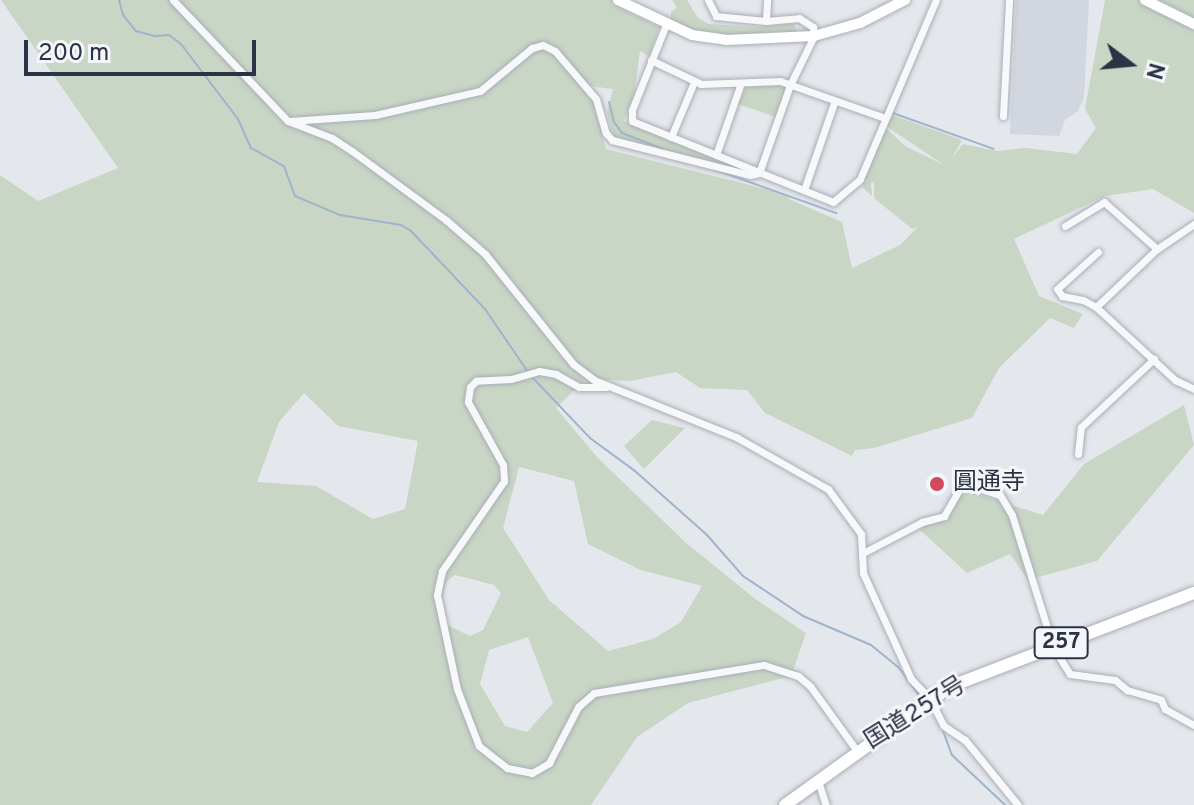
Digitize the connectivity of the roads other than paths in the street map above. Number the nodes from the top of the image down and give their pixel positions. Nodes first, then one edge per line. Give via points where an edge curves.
1 (173, 0) edge
2 (618, 0) edge
3 (708, 0) edge
4 (767, 0) edge
5 (905, 0) edge
6 (936, 0) edge
7 (1009, 0) edge
8 (1145, 0) edge
9 (766, 21) junction
10 (667, 22) junction
11 (1194, 24) edge
12 (814, 36) junction
13 (651, 60) junction
14 (694, 82) junction
15 (741, 83) junction
16 (790, 85) junction
17 (834, 103) junction
18 (1003, 116) dead end
19 (885, 118) junction
20 (288, 121) junction
21 (671, 137) junction
22 (716, 155) junction
23 (759, 173) junction
24 (804, 190) junction
25 (1194, 224) edge
26 (1065, 226) dead end
27 (1157, 249) junction
28 (1098, 252) dead end
29 (1096, 307) junction
30 (1154, 359) junction
31 (607, 387) junction
32 (1194, 389) edge
33 (1078, 454) dead end
34 (863, 553) junction
35 (1194, 593) edge
36 (1053, 647) junction
37 (930, 699) junction
38 (1194, 725) edge
39 (857, 751) junction
40 (817, 780) junction
41 (785, 805) edge
42 (826, 805) edge
43 (1018, 805) edge

1 - 20 street
2 - 10 street
3 - 9 street via 716,16
4 - 9 street
5 - 12 street via 860,23
6 - 19 street
7 - 18 street
8 - 11 street
9 - 12 street via 804,20
10 - 12 street via 705,38
10 - 13 street
12 - 16 street
13 - 14 street
13 - 21 street via 631,118
14 - 15 street
14 - 21 street
15 - 16 street
15 - 22 street
16 - 17 street
16 - 23 street
17 - 19 street
17 - 24 street
19 - 24 street via 857,184 833,202
20 - 23 street via 375,115 480,91 532,48 543,45 555,51 596,99 612,140
20 - 31 street via 332,138 446,220 507,279 573,364
21 - 22 street
22 - 23 street
23 - 24 street
25 - 27 street
26 - 27 street via 1104,202
27 - 29 street
28 - 29 street via 1057,289 1062,296
29 - 30 street
30 - 32 street via 1175,380
30 - 33 street via 1081,427
31 - 34 street via 719,429 810,477 828,489 861,534
31 - 39 street via 579,387 547,371 476,381 470,387 468,402 503,465 504,481 442,571 438,603 457,689 479,746 507,768 532,773 549,763 578,707 594,693 764,665 803,680
34 - 36 street via 944,516 963,483 1000,495 1012,515
34 - 37 street via 863,573 893,642 911,679
35 - 36 highway, 国道257号 / 257
36 - 37 highway, 国道257号 / 257
36 - 38 street via 1070,674 1115,680 1127,690 1161,700 1165,709
37 - 39 highway, 国道257号 / 257
37 - 43 street via 944,726 965,740
39 - 40 highway, 国道257号 / 257
40 - 41 highway, 国道257号 / 257
40 - 42 street

